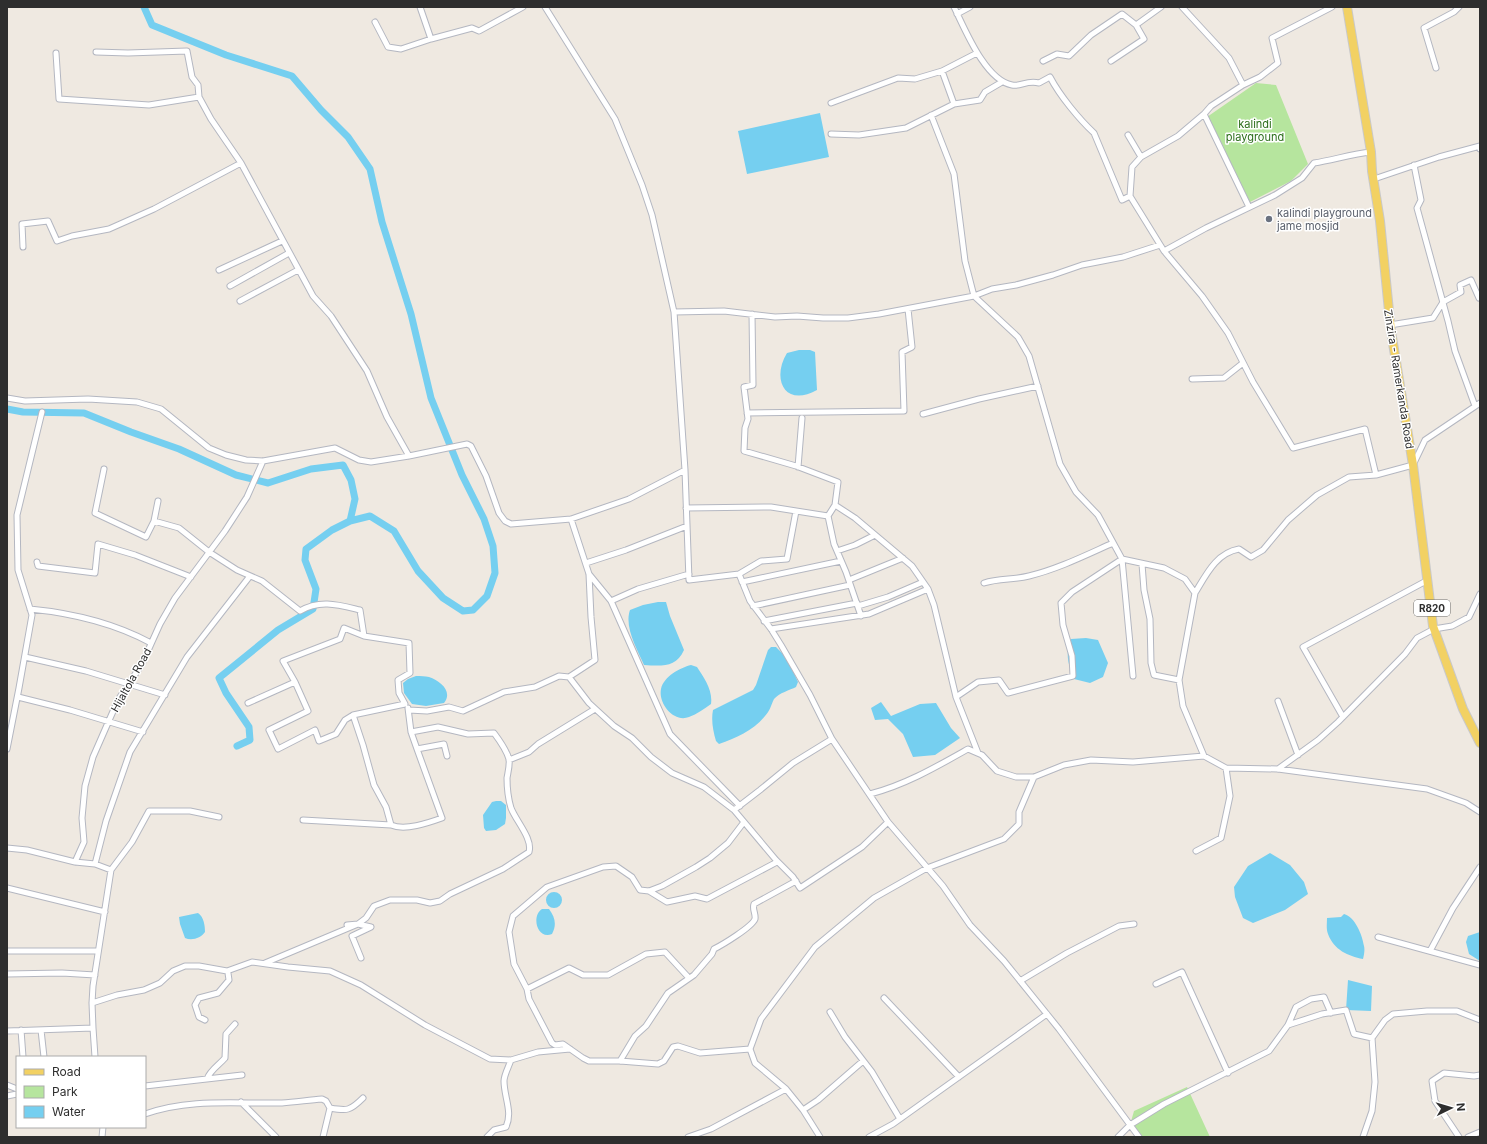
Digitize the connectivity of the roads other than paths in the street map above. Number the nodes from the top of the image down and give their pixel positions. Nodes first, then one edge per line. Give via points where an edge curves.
1 (420, 7) edge
2 (523, 7) edge
3 (545, 7) edge
4 (954, 7) edge
5 (970, 7) edge
6 (1161, 7) edge
7 (1182, 7) edge
8 (1332, 7) edge
9 (1347, 7) edge
10 (1459, 7) edge
11 (957, 14) junction
12 (374, 22) dead end
13 (1136, 25) junction
14 (431, 39) junction
15 (96, 52) dead end
16 (56, 53) dead end
17 (977, 53) junction
18 (1043, 61) dead end
19 (1111, 61) dead end
20 (1436, 68) dead end
21 (942, 71) junction
22 (1002, 82) junction
23 (1243, 85) junction
24 (199, 98) junction
25 (831, 103) dead end
26 (954, 104) junction
27 (1204, 114) junction
28 (931, 115) junction
29 (831, 134) dead end
30 (1128, 135) dead end
31 (1480, 149) edge
32 (1371, 152) junction
33 (1141, 157) junction
34 (241, 163) junction
35 (1414, 165) junction
36 (1374, 179) junction
37 (1130, 196) junction
38 (1249, 207) junction
39 (282, 241) junction
40 (1160, 245) junction
41 (24, 247) dead end
42 (1164, 251) junction
43 (289, 253) junction
44 (219, 270) dead end
45 (298, 270) junction
46 (230, 286) dead end
47 (974, 296) junction
48 (1480, 297) edge
49 (240, 301) dead end
50 (1443, 302) junction
51 (908, 309) junction
52 (674, 312) junction
53 (752, 314) junction
54 (1390, 325) junction
55 (1244, 363) junction
56 (1192, 379) dead end
57 (1038, 386) junction
58 (7, 398) edge
59 (1478, 405) edge
60 (42, 412) dead end
61 (747, 413) junction
62 (923, 414) dead end
63 (802, 418) dead end
64 (409, 456) junction
65 (262, 461) junction
66 (1413, 465) junction
67 (798, 467) junction
68 (104, 470) dead end
69 (685, 470) junction
70 (1376, 475) junction
71 (158, 501) dead end
72 (835, 505) junction
73 (686, 508) junction
74 (796, 511) junction
75 (828, 516) junction
76 (570, 518) junction
77 (154, 521) junction
78 (687, 526) junction
79 (876, 535) junction
80 (1113, 543) junction
81 (837, 551) junction
82 (209, 552) junction
83 (903, 558) junction
84 (1122, 559) junction
85 (841, 561) junction
86 (37, 562) dead end
87 (586, 563) junction
88 (1142, 564) junction
89 (589, 574) junction
90 (689, 574) junction
91 (739, 574) junction
92 (250, 576) junction
93 (191, 577) junction
94 (1428, 580) junction
95 (742, 582) junction
96 (850, 582) junction
97 (923, 582) junction
98 (984, 582) dead end
99 (928, 589) junction
100 (1480, 589) edge
101 (1195, 593) junction
102 (1480, 595) edge
103 (611, 601) junction
104 (857, 605) junction
105 (753, 606) junction
106 (30, 609) junction
107 (861, 616) junction
108 (764, 620) junction
109 (771, 629) junction
110 (1434, 630) junction
111 (364, 636) junction
112 (151, 643) junction
113 (25, 657) junction
114 (1133, 676) dead end
115 (570, 677) junction
116 (1179, 680) junction
117 (295, 682) junction
118 (129, 684) junction
119 (165, 695) junction
120 (18, 697) junction
121 (956, 697) junction
122 (1278, 701) dead end
123 (248, 703) dead end
124 (405, 704) junction
125 (595, 709) junction
126 (409, 710) junction
127 (353, 715) junction
128 (1343, 717) junction
129 (109, 722) junction
130 (143, 732) junction
131 (411, 732) junction
132 (832, 739) junction
133 (1480, 743) edge
134 (7, 749) edge
135 (417, 749) junction
136 (978, 753) junction
137 (1298, 755) junction
138 (447, 756) dead end
139 (1204, 756) junction
140 (509, 760) junction
141 (1226, 768) junction
142 (1278, 769) junction
143 (1034, 777) junction
144 (870, 794) junction
145 (740, 806) junction
146 (734, 810) junction
147 (1480, 812) edge
148 (219, 817) dead end
149 (303, 820) dead end
150 (744, 822) junction
151 (888, 822) junction
152 (391, 825) junction
153 (7, 848) edge
154 (1196, 851) dead end
155 (75, 862) junction
156 (777, 862) junction
157 (94, 864) junction
158 (1480, 867) edge
159 (927, 868) junction
160 (111, 870) junction
161 (796, 882) junction
162 (7, 888) edge
163 (649, 891) junction
164 (104, 912) junction
165 (358, 924) junction
166 (1134, 924) dead end
167 (347, 925) dead end
168 (1378, 937) dead end
169 (7, 950) edge
170 (98, 951) junction
171 (1430, 951) junction
172 (361, 958) dead end
173 (264, 964) junction
174 (1480, 965) edge
175 (227, 971) junction
176 (7, 974) edge
177 (95, 975) junction
178 (689, 978) junction
179 (1020, 981) junction
180 (1156, 984) dead end
181 (527, 989) junction
182 (884, 998) dead end
183 (92, 1003) junction
184 (830, 1012) dead end
185 (1331, 1013) junction
186 (1047, 1014) junction
187 (205, 1020) dead end
188 (1480, 1020) edge
189 (235, 1024) dead end
190 (1288, 1025) junction
191 (93, 1028) junction
192 (21, 1030) junction
193 (41, 1030) junction
194 (7, 1031) edge
195 (1372, 1038) junction
196 (570, 1049) junction
197 (750, 1049) junction
198 (23, 1056) edge
199 (44, 1056) edge
200 (95, 1056) edge
201 (511, 1060) junction
202 (620, 1060) junction
203 (864, 1061) junction
204 (1228, 1073) junction
205 (242, 1074) dead end
206 (1480, 1075) edge
207 (959, 1077) junction
208 (207, 1079) junction
209 (146, 1086) edge
210 (786, 1089) junction
211 (363, 1098) dead end
212 (240, 1102) junction
213 (330, 1108) junction
214 (803, 1110) junction
215 (146, 1114) edge
216 (900, 1119) junction
217 (1130, 1125) junction
218 (1480, 1132) edge
219 (276, 1137) edge
220 (323, 1137) edge
221 (487, 1137) edge
222 (688, 1137) edge
223 (820, 1137) edge
224 (869, 1137) edge
225 (1118, 1137) edge
226 (1139, 1137) edge
227 (1363, 1137) edge
228 (1459, 1137) edge
229 (1468, 1137) edge

1 - 14 street
2 - 14 street via 479,31 472,28
3 - 52 street via 615,119 652,215
4 - 11 street
5 - 11 street
6 - 13 street
7 - 23 street via 1229,58
8 - 23 street via 1272,38 1278,63 1260,77
9 - 32 main road, Zinzira - Ramerkanda Road / R820
10 - 20 street via 1424,28
11 - 17 street
12 - 14 street via 388,47 401,49
13 - 18 street via 1122,14 1091,36 1069,56 1057,54
13 - 19 street via 1144,39
15 - 24 street via 187,51 192,77 198,85
16 - 24 street via 59,99 149,105
17 - 21 street
17 - 22 street
21 - 25 street via 915,79 898,78
21 - 26 street
22 - 26 street via 985,92 980,100
22 - 37 street via 1014,86 1032,81 1039,83 1050,77 1056,89 1094,133 1122,200
23 - 27 street via 1211,106
24 - 34 street
26 - 28 street
27 - 33 street via 1178,136
27 - 38 street
28 - 29 street via 906,128 859,135
28 - 47 street via 954,174 965,262
30 - 33 street
31 - 35 street via 1480,146
32 - 36 main road, Zinzira - Ramerkanda Road / R820
32 - 38 street via 1314,163 1302,178
33 - 37 street via 1132,167
34 - 39 street
34 - 41 street via 154,209 109,229 57,241 48,222 22,224
35 - 36 street
35 - 50 street via 1421,200 1417,208
36 - 54 main road, Zinzira - Ramerkanda Road / R820
37 - 40 street
38 - 42 street
39 - 43 street
39 - 44 street
40 - 42 street
40 - 47 street
42 - 55 street via 1202,296 1228,333
43 - 45 street
43 - 46 street
45 - 49 street
45 - 64 street via 313,296 332,316 367,371 387,417
47 - 51 street
47 - 57 street via 1018,337 1029,356
48 - 50 street via 1471,280 1460,285 1461,292
50 - 54 street via 1433,318
50 - 59 street via 1455,351
51 - 53 street via 848,318
51 - 61 street via 912,347 902,352 904,410
52 - 53 street via 724,311
52 - 69 street
53 - 61 street via 753,385 744,387
54 - 66 main road, Zinzira - Ramerkanda Road / R820
55 - 56 street via 1224,378
55 - 70 street via 1294,448 1365,429
57 - 62 street
57 - 80 street via 1060,464 1076,492 1098,515
58 - 65 street via 25,401 88,399 137,402 161,409 209,448 246,460
59 - 66 street via 1425,440
60 - 106 street via 17,515 18,570
61 - 67 street via 744,451
63 - 67 street
64 - 65 street via 371,462 359,460 335,448
64 - 76 street via 467,444 471,446 486,476 499,513 505,521 511,524
65 - 82 street, Hijaltola Road via 247,497
66 - 70 street
66 - 94 main road, Zinzira - Ramerkanda Road / R820
67 - 72 street via 838,482
68 - 77 street via 95,513 146,537
69 - 73 street
69 - 76 street via 629,499
70 - 101 street via 1349,477 1317,495 1288,520 1263,550 1251,557 1239,549 1230,551 1213,565
71 - 77 street
72 - 75 street
72 - 79 street
73 - 74 street via 771,507
73 - 78 street
74 - 75 street
74 - 91 street via 787,559 761,561
75 - 81 street
76 - 87 street
77 - 82 street via 179,528
78 - 87 street
78 - 90 street
79 - 81 street
79 - 83 street
80 - 84 street
80 - 98 street via 1050,570 1014,579
81 - 85 street
82 - 92 street
82 - 93 street, Hijaltola Road
83 - 96 street
83 - 97 street
84 - 88 street
84 - 114 street
84 - 121 street via 1061,602 1063,625 1072,656 1073,676 1008,693 999,680 978,682
85 - 95 street
85 - 96 street
86 - 93 street via 38,566 95,572 98,544 135,555
87 - 89 street
88 - 101 street via 1164,568 1186,579
88 - 116 street via 1150,618 1151,663 1154,675
89 - 103 street
89 - 115 street via 595,660
90 - 91 street via 689,580
90 - 103 street via 638,589
91 - 95 street
92 - 111 street via 300,611 310,605 334,604 360,610
92 - 119 street via 187,658
93 - 112 street, Hijaltola Road via 167,611
94 - 110 main road, Zinzira - Ramerkanda Road / R820
94 - 128 street via 1303,647
95 - 105 street
96 - 104 street
96 - 105 street
97 - 99 street
97 - 104 street via 888,597
99 - 107 street
99 - 121 street
100 - 102 street
101 - 116 street
102 - 110 street via 1469,617 1452,626
103 - 145 street via 670,734
104 - 107 street
104 - 108 street
105 - 108 street
106 - 112 street via 60,612 102,623 135,634
106 - 113 street via 32,615
107 - 109 street
108 - 109 street
109 - 132 street via 810,695
110 - 128 street via 1417,638 1405,654
110 - 133 main road, Zinzira - Ramerkanda Road / R820 via 1463,709
111 - 117 street via 344,628 340,639 283,661
111 - 124 street via 409,643 410,673 398,680 399,693
112 - 118 street, Hijaltola Road
113 - 118 street
113 - 120 street
115 - 125 street
115 - 126 street via 559,676 535,687 504,692 463,711 449,707 427,711
116 - 139 street via 1183,706
117 - 123 street
117 - 127 street via 308,711 269,730 278,749 315,730 320,741 336,734 345,720
118 - 119 street
118 - 129 street, Hijaltola Road via 118,700
119 - 130 street
120 - 129 street
120 - 134 street
121 - 136 street
122 - 137 street
124 - 126 street
124 - 127 street
125 - 140 street via 529,752
125 - 146 street via 672,773 704,787
126 - 131 street
127 - 152 street via 374,785 386,807
128 - 137 street
129 - 130 street
129 - 155 street, Hijaltola Road via 93,757 85,786 82,818 84,842
130 - 157 street via 130,752
131 - 135 street
131 - 140 street via 438,727 468,734 494,733
132 - 144 street
132 - 145 street via 793,763
135 - 138 street via 444,744
135 - 152 street via 442,818 423,824 397,827
136 - 143 street via 997,771
136 - 144 street via 968,749 918,777
137 - 142 street
139 - 141 street
139 - 143 street via 1133,762 1091,760 1064,765
140 - 165 street via 508,797 516,818 530,842 528,852 504,869 450,894 440,902 390,900 374,906
141 - 142 street
141 - 154 street via 1230,796 1221,838
142 - 147 street via 1427,789 1466,803
143 - 159 street via 1019,812 1019,824 1004,839
144 - 151 street
145 - 146 street
146 - 150 street
148 - 160 street via 190,812 149,811 132,842
149 - 152 street
150 - 156 street
150 - 163 street via 728,843 710,858
151 - 159 street
151 - 161 street via 838,864 800,888
153 - 155 street via 27,850
155 - 157 street
156 - 161 street
156 - 163 street via 707,899 695,896 667,902
157 - 160 street
158 - 171 street via 1453,908
159 - 179 street via 970,925
159 - 197 street via 874,898 815,947 761,1019
160 - 164 street
161 - 178 street via 754,904 754,921 714,949
162 - 164 street
163 - 181 street via 640,890 632,877 614,866 603,867 548,887 526,904 513,916 509,932 514,964
164 - 170 street
165 - 167 street
165 - 172 street via 371,927 352,936
165 - 173 street
166 - 179 street via 1119,926
168 - 171 street
169 - 170 street
170 - 177 street
171 - 174 street
173 - 175 street via 252,962
173 - 201 street via 330,971 361,985 425,1025 490,1059
175 - 183 street via 185,966 173,971 160,983 144,990
175 - 187 street via 229,980 218,993 199,998 195,1005 199,1017
176 - 177 street
177 - 183 street
178 - 181 street via 665,952 646,954 608,975 583,975 569,968
178 - 202 street via 668,993
179 - 186 street
180 - 204 street via 1182,972
181 - 196 street via 529,999 552,1043 563,1044
182 - 207 street
183 - 191 street
184 - 203 street
185 - 190 street
185 - 190 street via 1324,997 1311,999 1296,1007
185 - 195 street via 1346,1010 1354,1034
186 - 207 street
186 - 217 street
188 - 195 street via 1457,1012 1393,1014 1385,1020
189 - 208 street via 226,1034 226,1058 210,1072
190 - 204 street via 1269,1051
191 - 193 street
191 - 200 street
192 - 193 street
192 - 194 street
192 - 198 street
193 - 199 street
195 - 227 street via 1375,1082 1372,1111
196 - 201 street via 538,1052
196 - 202 street via 589,1060
197 - 202 street via 700,1053 678,1046 673,1047 664,1061 658,1064
197 - 210 street via 755,1063
201 - 221 street via 504,1080 508,1122 506,1127 494,1130
203 - 214 street
203 - 216 street
204 - 217 street via 1164,1104
205 - 208 street
206 - 228 street via 1444,1074 1432,1081 1435,1101
207 - 216 street
208 - 209 street
210 - 214 street
210 - 222 street via 711,1129
211 - 213 street via 354,1107 344,1111
212 - 213 street via 282,1103 322,1099
212 - 215 street via 189,1104 160,1108
212 - 219 street
213 - 220 street
214 - 223 street
216 - 224 street
217 - 225 street
217 - 226 street
218 - 229 street

